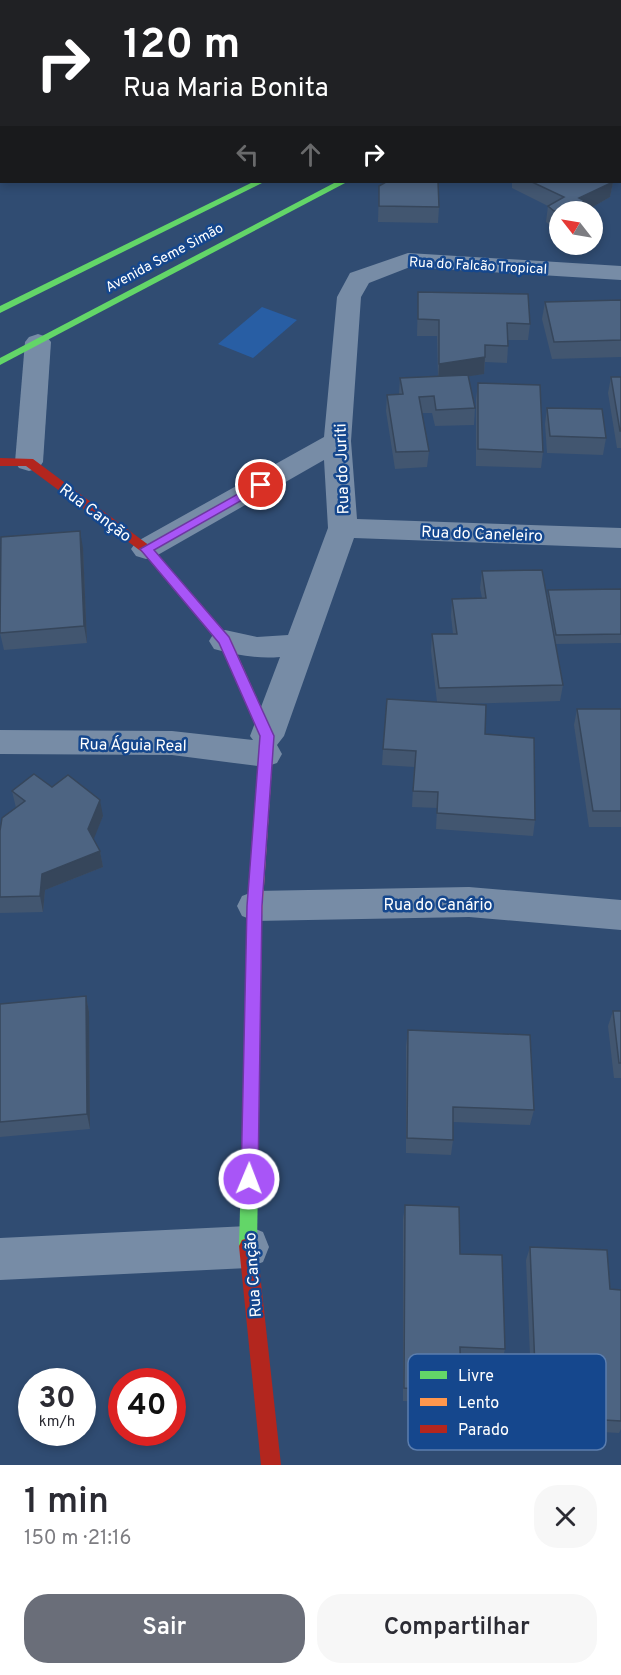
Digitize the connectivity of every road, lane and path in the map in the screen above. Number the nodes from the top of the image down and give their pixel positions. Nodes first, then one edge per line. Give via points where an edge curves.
1 (257, 183) edge
2 (323, 183) edge
3 (340, 183) edge
4 (286, 212) junction
5 (621, 273) edge
6 (349, 297) joint
7 (0, 310) edge
8 (38, 342) junction
9 (0, 362) edge
10 (337, 441) junction
11 (0, 462) edge
12 (29, 462) junction
13 (343, 528) junction
14 (621, 538) edge
15 (146, 549) junction
16 (225, 640) junction
17 (300, 645) junction
18 (0, 742) edge
19 (266, 745) junction
20 (255, 906) junction
21 (621, 915) edge
22 (248, 1247) junction
23 (0, 1259) edge
24 (271, 1465) edge

1 - 7 street, Avenida Seme Simão
2 - 4 street
3 - 4 street, Avenida Seme Simão
4 - 8 street, Avenida Seme Simão
5 - 6 street, Rua do Falcão Tropical via 408,260 359,278
6 - 10 street, Rua do Juriti
8 - 9 street, Avenida Seme Simão
8 - 12 street
10 - 13 street, Rua do Juriti
10 - 15 street
11 - 12 street
12 - 15 street, Rua Canção
13 - 14 street, Rua do Caneleiro
13 - 17 street, Rua do Juriti
15 - 16 street, Rua Canção
16 - 17 street via 257,648
16 - 19 street, Rua Canção
17 - 19 street, Rua do Juriti
18 - 19 street, Rua Águia Real
19 - 20 street, Rua Canção
20 - 21 street, Rua do Canário via 469,902
20 - 22 street, Rua Canção
22 - 23 street
22 - 24 street, Rua Canção

